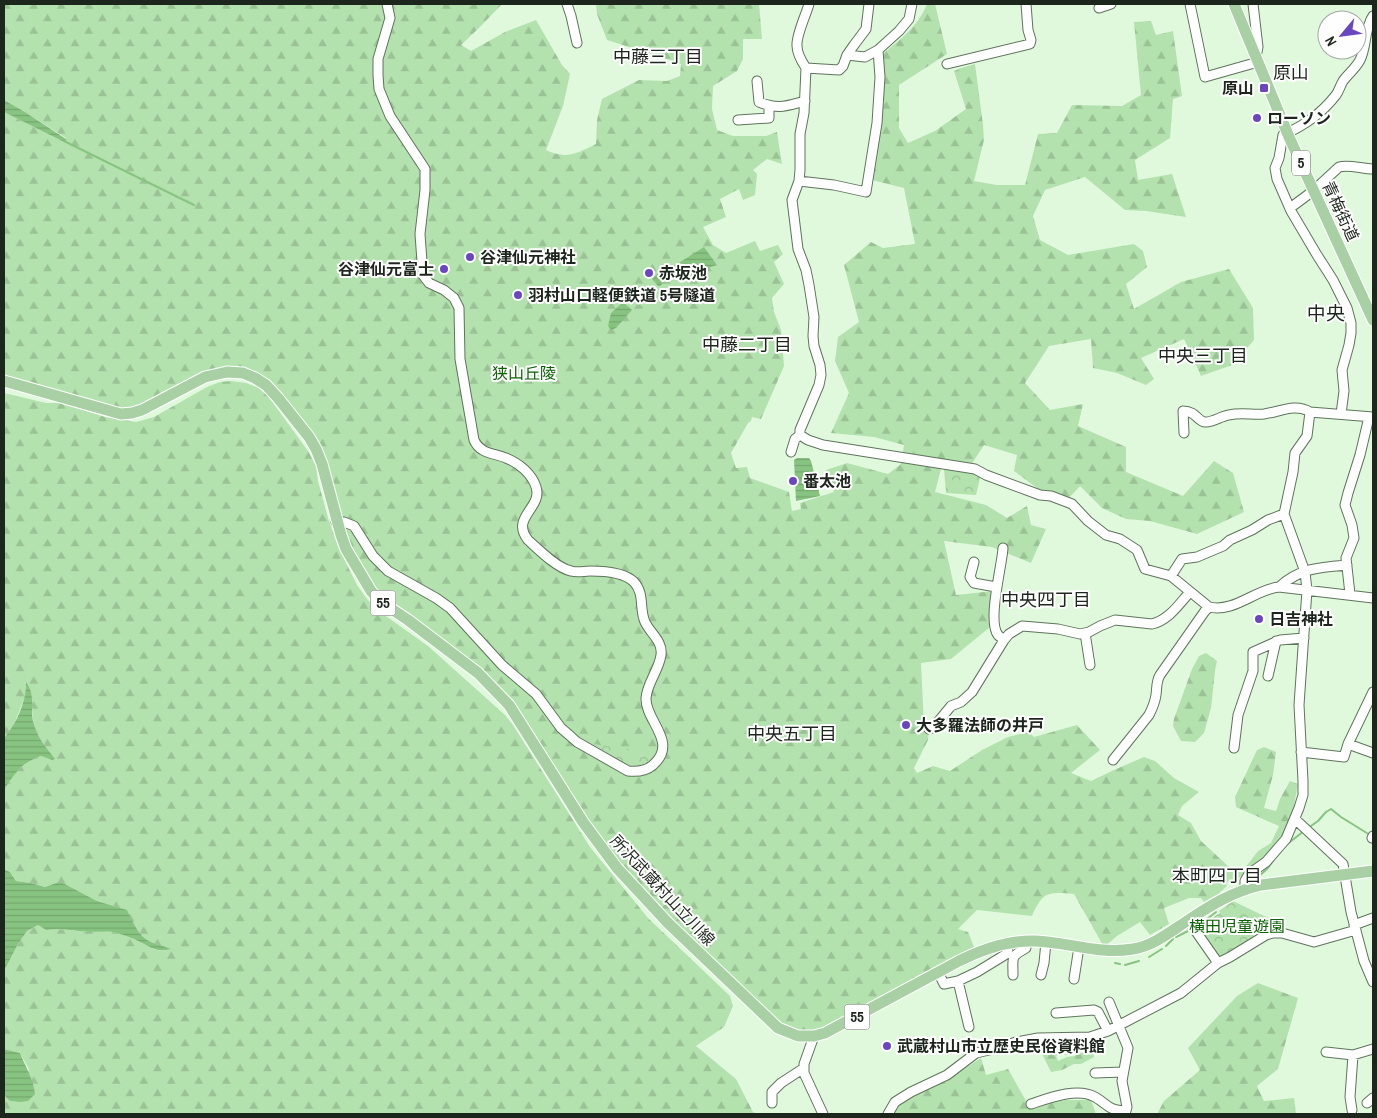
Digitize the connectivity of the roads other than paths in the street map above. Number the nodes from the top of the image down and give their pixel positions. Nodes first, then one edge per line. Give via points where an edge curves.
1 (387, 4) edge
2 (567, 4) edge
3 (809, 4) edge
4 (869, 4) edge
5 (912, 4) edge
6 (1026, 4) edge
7 (1111, 4) edge
8 (1190, 4) edge
9 (1234, 4) edge
10 (1253, 4) edge
11 (1099, 8) dead end
12 (1373, 16) edge
13 (577, 43) dead end
14 (878, 50) junction
15 (847, 55) junction
16 (1257, 60) junction
17 (948, 64) dead end
18 (806, 68) junction
19 (757, 81) dead end
20 (805, 101) junction
21 (769, 106) junction
22 (738, 120) dead end
23 (1287, 133) junction
24 (1373, 169) edge
25 (799, 182) junction
26 (1313, 191) junction
27 (1290, 208) junction
28 (1373, 320) edge
29 (4, 381) edge
30 (1310, 412) junction
31 (1341, 414) junction
32 (1371, 417) edge
33 (1184, 432) dead end
34 (800, 435) junction
35 (791, 452) dead end
36 (1284, 514) junction
37 (336, 522) junction
38 (1003, 548) dead end
39 (974, 562) dead end
40 (1347, 565) junction
41 (1304, 572) junction
42 (1171, 576) junction
43 (996, 587) junction
44 (1279, 587) junction
45 (1307, 590) junction
46 (1190, 592) junction
47 (1350, 594) junction
48 (1373, 598) edge
49 (1209, 607) junction
50 (1085, 633) junction
51 (1304, 638) junction
52 (1004, 640) junction
53 (1276, 641) junction
54 (1090, 665) dead end
55 (1268, 676) dead end
56 (1373, 692) edge
57 (1363, 714) junction
58 (1373, 717) edge
59 (929, 729) dead end
60 (1348, 744) junction
61 (1234, 748) dead end
62 (1301, 752) junction
63 (1373, 753) edge
64 (1113, 760) dead end
65 (1295, 819) junction
66 (1373, 871) edge
67 (1346, 874) junction
68 (1245, 889) junction
69 (1373, 918) edge
70 (1188, 920) junction
71 (1355, 928) junction
72 (1026, 941) junction
73 (1046, 942) junction
74 (1007, 943) junction
75 (1079, 947) junction
76 (1218, 963) junction
77 (938, 972) junction
78 (1371, 972) edge
79 (1013, 975) dead end
80 (1041, 975) dead end
81 (1074, 979) dead end
82 (958, 981) junction
83 (1373, 982) edge
84 (1110, 1002) dead end
85 (1056, 1013) dead end
86 (1120, 1025) junction
87 (970, 1027) dead end
88 (1108, 1031) junction
89 (814, 1036) junction
90 (1373, 1049) edge
91 (1326, 1052) dead end
92 (1353, 1055) junction
93 (804, 1068) junction
94 (1123, 1072) junction
95 (1095, 1073) dead end
96 (772, 1103) dead end
97 (1031, 1104) dead end
98 (1352, 1110) dead end
99 (1125, 1113) edge
100 (823, 1114) edge
101 (888, 1114) edge

1 - 37 street via 390,18 378,59 379,89 390,116 425,169 420,234 423,275 429,283 454,298 459,308 460,359 474,440 483,451 519,465 536,485 535,501 522,525 528,540 563,568 573,572 625,576 639,590 643,617 661,650 646,697 662,742 658,760 646,770 628,771 577,742 561,728 541,700 502,665 450,608 388,571 373,556 354,526
2 - 13 street
3 - 18 street via 797,47
4 - 15 street via 866,29
5 - 14 street via 909,19
6 - 17 street via 1030,44
7 - 11 street
8 - 16 street via 1205,77
9 - 16 main road, 青梅街道 / 5
10 - 16 street
12 - 23 street via 1359,62 1337,94 1306,124
14 - 15 street via 865,57
14 - 25 street via 880,77 866,192
15 - 18 street via 839,70
16 - 23 main road, 青梅街道 / 5
18 - 20 street
19 - 21 street via 759,102
20 - 21 street via 780,107
20 - 25 street via 800,134
21 - 22 street via 769,118
23 - 26 main road, 青梅街道 / 5
23 - 27 street via 1282,136 1275,168 1276,179
24 - 26 street via 1339,167
25 - 34 street via 792,200 795,227 798,249 808,276 814,341 821,375
26 - 27 street
26 - 28 main road, 青梅街道 / 5
27 - 31 street via 1334,280 1351,323 1342,370
29 - 37 main road, 所沢武蔵村山立川線 / 55 via 121,414 142,410 205,377 227,372 244,373 266,385 309,437 322,464
30 - 31 street
30 - 33 street via 1291,408 1264,414 1233,414 1206,422 1189,411 1183,411
30 - 36 street via 1307,436 1296,453
31 - 32 street
32 - 40 street via 1345,505 1354,538 1346,558
34 - 35 street via 795,439
34 - 42 street via 823,445 975,469 1072,504 1106,535 1137,550 1145,569
36 - 41 street
36 - 42 street via 1223,546 1197,557 1182,559
37 - 89 main road, 所沢武蔵村山立川線 / 55 via 346,549 376,596 478,673 509,705 583,822 617,868 668,923 778,1028 798,1036
38 - 43 street
39 - 43 street via 970,577 974,583
40 - 41 street via 1317,567
40 - 47 street
41 - 44 street
41 - 45 street
42 - 46 street
43 - 52 street via 994,624 997,634
44 - 45 street
44 - 49 street via 1225,607
45 - 47 street
45 - 51 street
46 - 49 street
46 - 50 street via 1167,617 1158,622 1145,624 1115,620
47 - 48 street
49 - 64 street via 1156,682 1156,695 1149,715
50 - 52 street via 1022,626
50 - 54 street
51 - 53 street
51 - 62 street via 1299,705
52 - 59 street via 972,692 951,706
53 - 55 street
53 - 61 street via 1253,652 1253,671 1238,715
56 - 57 street
57 - 58 street
57 - 60 street
60 - 62 street via 1344,757
60 - 63 street
62 - 65 street via 1303,795
65 - 67 street via 1343,864
65 - 68 street via 1286,839 1266,862 1246,878
66 - 67 main road, 所沢武蔵村山立川線 / 55
67 - 68 main road, 所沢武蔵村山立川線 / 55
67 - 71 street
68 - 70 main road, 所沢武蔵村山立川線 / 55
69 - 71 street
70 - 75 main road, 所沢武蔵村山立川線 / 55 via 1136,949 1105,951
70 - 76 street
71 - 76 street via 1314,942 1282,933 1270,934
71 - 78 street
72 - 73 main road, 所沢武蔵村山立川線 / 55
72 - 74 main road, 所沢武蔵村山立川線 / 55
72 - 79 street via 1026,948 1014,954
73 - 75 main road, 所沢武蔵村山立川線 / 55
73 - 80 street
74 - 77 main road, 所沢武蔵村山立川線 / 55 via 978,951
74 - 82 street via 1008,953
75 - 81 street
76 - 86 street via 1181,993
77 - 82 street via 944,984
77 - 89 main road, 所沢武蔵村山立川線 / 55 via 846,1023
78 - 83 street
82 - 87 street
84 - 86 street
85 - 88 street via 1094,1010
86 - 88 street
86 - 94 street via 1128,1048
88 - 101 street via 1090,1037 1023,1041 976,1053 947,1075 895,1102
89 - 93 street
90 - 92 street
91 - 92 street
92 - 98 street
93 - 96 street via 772,1092
93 - 100 street
94 - 95 street
94 - 99 street
97 - 99 street via 1063,1095 1086,1094 1110,1109

